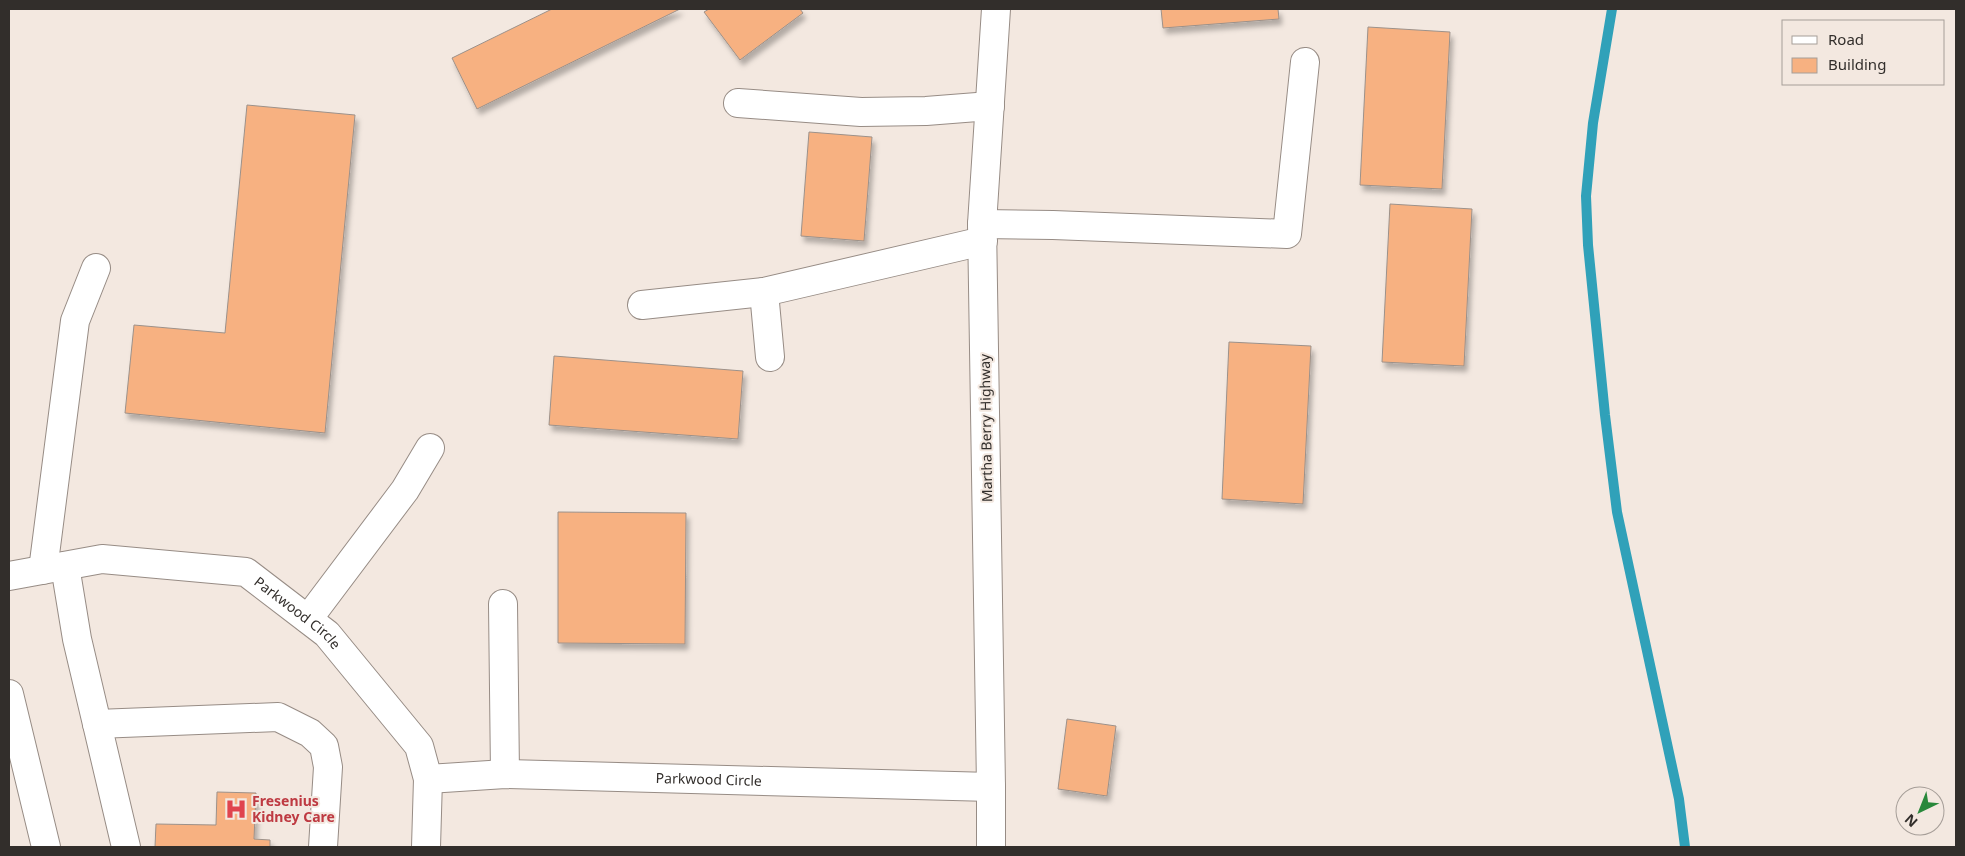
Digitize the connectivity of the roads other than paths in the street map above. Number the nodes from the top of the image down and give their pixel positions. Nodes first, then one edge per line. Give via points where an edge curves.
1 (996, 9) edge
2 (1305, 62) dead end
3 (738, 104) dead end
4 (990, 106) junction
5 (983, 232) junction
6 (96, 268) dead end
7 (764, 292) junction
8 (642, 305) dead end
9 (770, 357) dead end
10 (430, 448) dead end
11 (54, 568) junction
12 (9, 576) edge
13 (503, 604) dead end
14 (308, 620) junction
15 (9, 694) edge
16 (97, 724) junction
17 (505, 774) junction
18 (428, 779) junction
19 (991, 787) junction
20 (46, 847) edge
21 (126, 847) edge
22 (323, 847) edge
23 (426, 847) edge
24 (991, 847) edge

1 - 4 street, Martha Berry Highway
2 - 5 street via 1287,234 1053,225
3 - 4 street via 861,112
4 - 5 street, Martha Berry Highway
5 - 7 street
5 - 19 street, Martha Berry Highway
6 - 11 street via 75,320
7 - 8 street
7 - 9 street
10 - 14 street via 405,490
11 - 12 street, Parkwood Circle
11 - 14 street, Parkwood Circle via 102,559 246,572
11 - 16 street via 77,639
13 - 17 street
14 - 18 street, Parkwood Circle via 327,634 419,746
15 - 20 street
16 - 21 street
16 - 22 street via 278,717 310,734 324,746 328,767
17 - 18 street, Parkwood Circle
17 - 19 street, Parkwood Circle
18 - 23 street, Parkwood Circle
19 - 24 street, Martha Berry Highway

